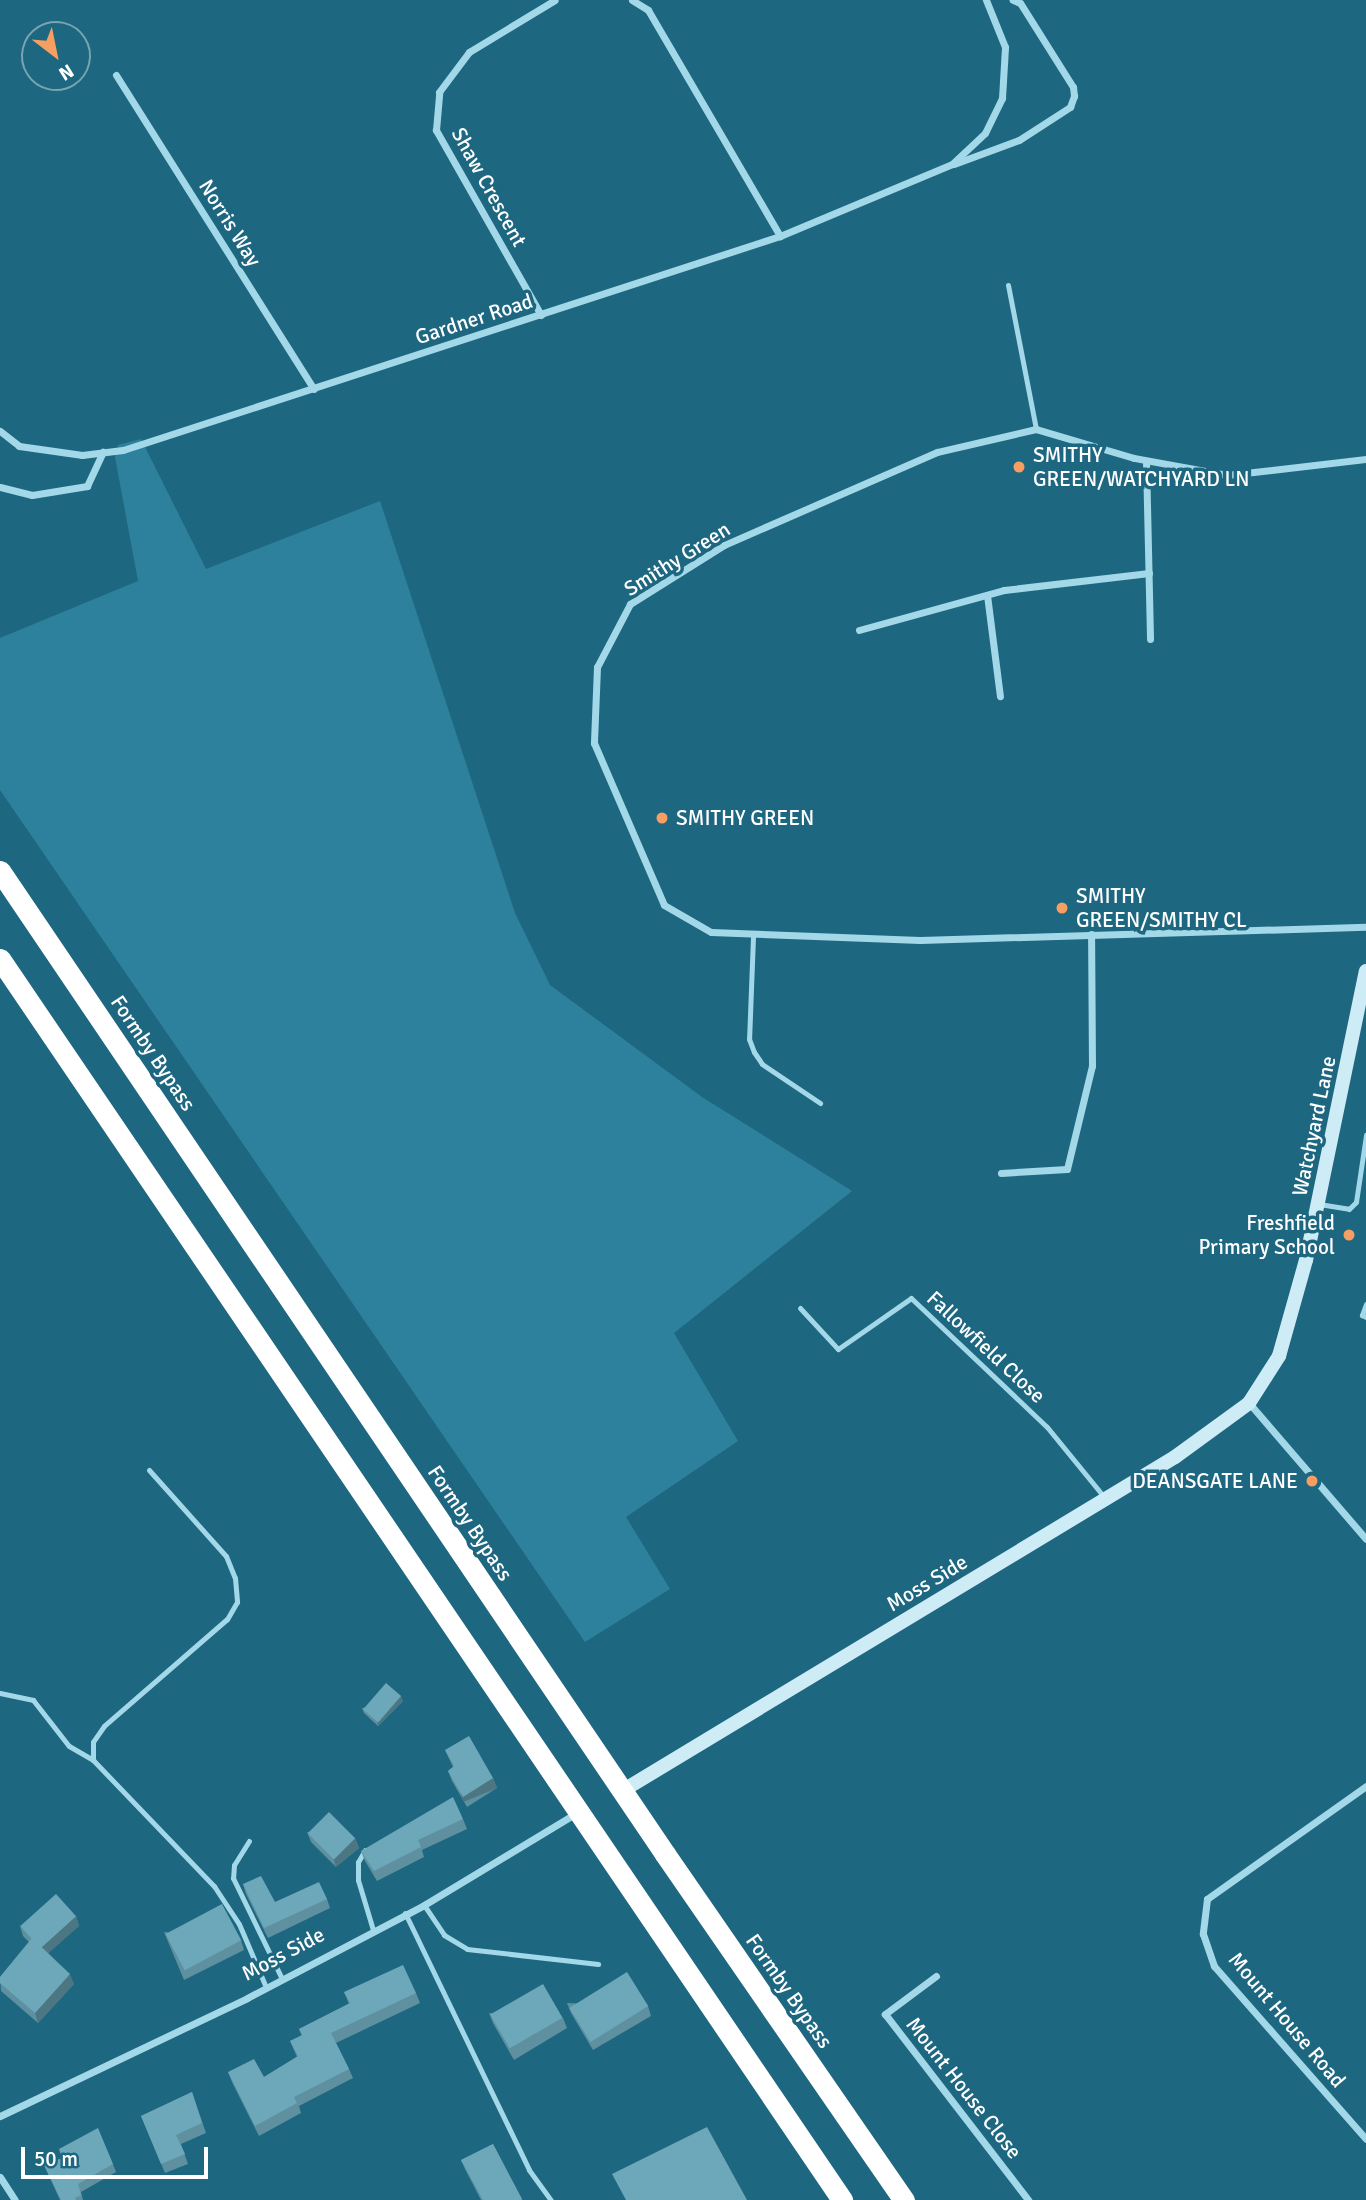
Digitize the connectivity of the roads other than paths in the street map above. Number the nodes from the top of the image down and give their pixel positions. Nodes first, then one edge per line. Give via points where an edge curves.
1 (555, 0) edge
2 (632, 0) edge
3 (986, 0) edge
4 (1013, 0) edge
5 (116, 75) dead end
6 (952, 164) junction
7 (780, 236) junction
8 (1008, 285) dead end
9 (541, 315) junction
10 (314, 389) junction
11 (1036, 429) junction
12 (0, 431) edge
13 (103, 452) junction
14 (1366, 459) edge
15 (1146, 461) junction
16 (0, 487) edge
17 (1149, 573) junction
18 (987, 595) junction
19 (859, 630) dead end
20 (1150, 639) dead end
21 (1000, 696) dead end
22 (0, 871) edge
23 (1366, 927) edge
24 (1091, 934) junction
25 (753, 937) junction
26 (0, 959) edge
27 (1366, 971) edge
28 (820, 1103) dead end
29 (1366, 1135) edge
30 (1001, 1173) dead end
31 (1319, 1205) junction
32 (1366, 1304) edge
33 (800, 1308) dead end
34 (1366, 1317) edge
35 (1249, 1403) junction
36 (149, 1470) dead end
37 (1105, 1499) junction
38 (1366, 1539) edge
39 (0, 1693) edge
40 (93, 1760) junction
41 (1366, 1786) edge
42 (622, 1791) junction
43 (577, 1813) junction
44 (249, 1841) dead end
45 (372, 1846) edge
46 (424, 1905) junction
47 (405, 1913) junction
48 (373, 1930) junction
49 (598, 1964) dead end
50 (936, 1976) dead end
51 (281, 1977) junction
52 (265, 1985) junction
53 (0, 2116) edge
54 (1366, 2139) edge
55 (0, 2177) edge
56 (15, 2200) edge
57 (551, 2200) edge
58 (842, 2200) edge
59 (904, 2200) edge
60 (1028, 2200) edge

1 - 9 street, Shaw Crescent via 469,52 439,92 436,130
2 - 7 street via 648,10
3 - 6 street, Gardner Road via 1005,47 1002,98 985,133
4 - 6 street, Gardner Road via 1020,2 1073,87 1070,107 1019,140
5 - 10 street, Norris Way
6 - 7 street, Gardner Road
7 - 9 street, Gardner Road
8 - 11 lane
9 - 10 street, Gardner Road
10 - 13 street, Gardner Road
11 - 15 street, Smithy Green
11 - 25 street, Smithy Green via 937,452 724,545 630,604 597,667 594,743 664,905 711,932
12 - 13 street, Gardner Road via 19,446 82,455
13 - 16 street via 87,486 32,495
14 - 15 street, Smithy Green via 1227,475
15 - 17 street
17 - 18 street
17 - 20 street
18 - 19 street
18 - 21 street
22 - 42 highway, Formby Bypass
23 - 24 street, Smithy Green
24 - 25 street, Smithy Green via 920,940
24 - 30 street via 1092,1066 1067,1169
25 - 28 lane via 749,1039 754,1052 762,1064
26 - 43 highway
27 - 31 street, Watchyard Lane
29 - 31 lane via 1356,1202 1349,1209
31 - 35 street, Watchyard Lane via 1279,1356
32 - 34 lane via 1362,1315
33 - 37 lane, Fallowfield Close via 838,1349 911,1298 1047,1427
35 - 37 street, Moss Side via 1223,1427
35 - 38 street
36 - 40 lane via 226,1556 235,1578 237,1602 227,1619 104,1726 93,1742
37 - 42 street, Moss Side
39 - 40 lane via 33,1700 69,1746
40 - 52 lane via 215,1886 239,1924
41 - 54 street, Mount House Road via 1207,1899 1203,1934 1214,1966
42 - 59 highway, Formby Bypass
43 - 46 street, Moss Side
43 - 58 highway
44 - 51 lane via 234,1865 233,1878
45 - 48 lane via 362,1854 357,1868
46 - 47 street, Moss Side
46 - 49 lane via 444,1934 467,1949
47 - 48 street, Moss Side
47 - 57 lane via 529,2169
48 - 51 street, Moss Side
50 - 60 street, Mount House Close via 885,2014
51 - 52 street, Moss Side
52 - 53 street, Moss Side
55 - 56 street

